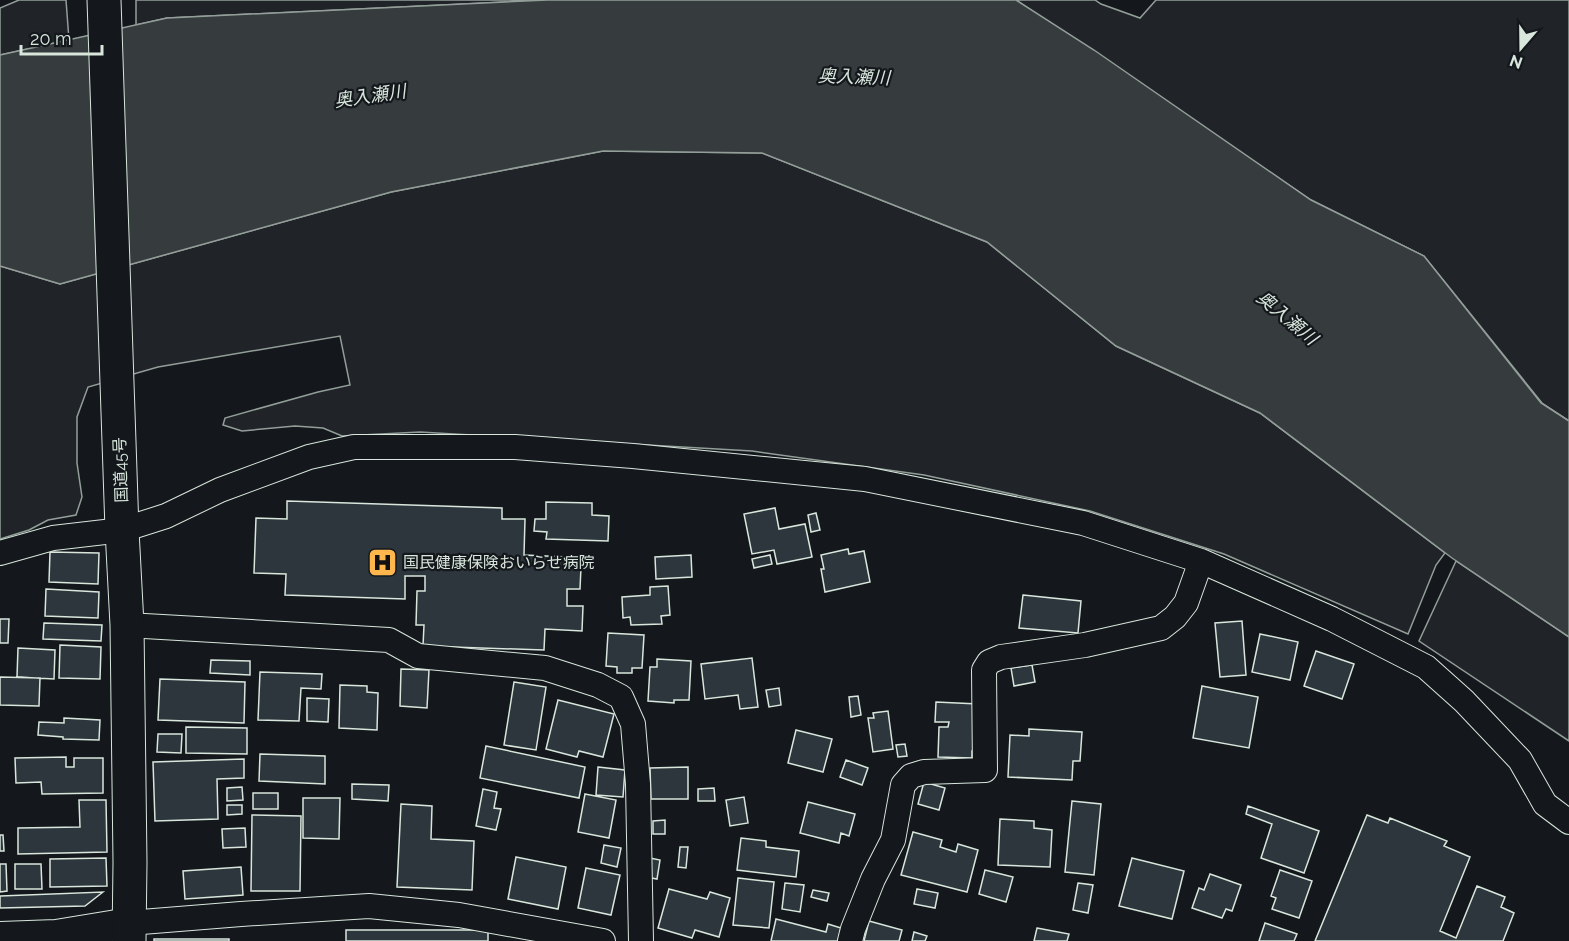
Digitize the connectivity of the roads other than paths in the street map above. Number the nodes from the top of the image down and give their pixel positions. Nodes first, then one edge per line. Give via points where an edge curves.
1 (104, 0) edge
2 (122, 518) junction
3 (0, 554) edge
4 (1201, 561) junction
5 (127, 625) junction
6 (1569, 822) edge
7 (129, 932) edge
8 (0, 938) edge
9 (603, 941) edge
10 (641, 941) edge
11 (850, 941) edge

1 - 2 highway, 国道45号
2 - 3 street
2 - 4 street via 166,516 220,490 309,457 354,447 515,447 864,479 1083,523
2 - 5 highway, 国道45号
4 - 6 street via 1332,619 1426,667 1520,760 1545,804
4 - 11 street via 1186,603 1161,628 989,662 984,670 986,770 924,772 911,776 903,785 893,840 873,879
5 - 7 highway, 国道45号
5 - 10 street via 389,640 418,656 545,668 598,685 621,697 633,724 638,784
7 - 8 street
7 - 9 street via 241,914 369,906 459,915

